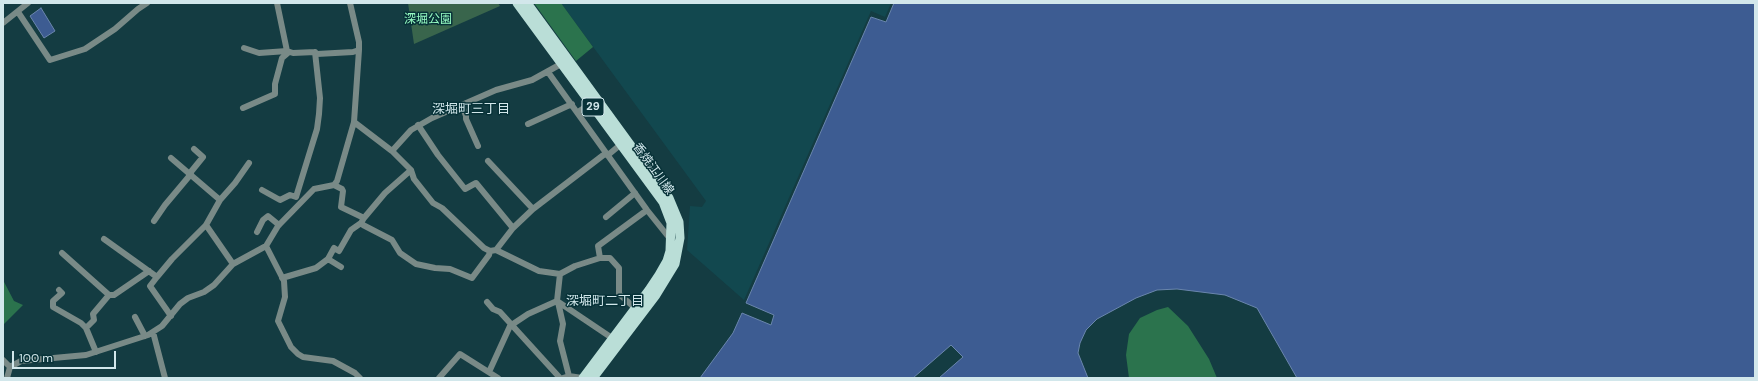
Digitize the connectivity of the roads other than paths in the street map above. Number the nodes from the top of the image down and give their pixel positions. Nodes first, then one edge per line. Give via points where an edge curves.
1 (28, 3) edge
2 (147, 3) edge
3 (277, 3) edge
4 (350, 3) edge
5 (517, 3) edge
6 (527, 3) edge
7 (18, 12) junction
8 (3, 23) edge
9 (244, 48) dead end
10 (359, 50) junction
11 (288, 51) junction
12 (315, 52) junction
13 (561, 64) junction
14 (548, 72) junction
15 (572, 104) junction
16 (590, 104) junction
17 (462, 105) junction
18 (243, 108) dead end
19 (578, 112) junction
20 (354, 122) junction
21 (528, 124) dead end
22 (418, 126) junction
23 (478, 146) dead end
24 (618, 146) junction
25 (194, 149) dead end
26 (392, 151) junction
27 (608, 155) junction
28 (171, 158) dead end
29 (488, 161) dead end
30 (249, 163) dead end
31 (411, 170) junction
32 (191, 173) junction
33 (334, 185) junction
34 (262, 190) dead end
35 (635, 193) junction
36 (220, 200) junction
37 (533, 209) junction
38 (647, 210) junction
39 (672, 211) junction
40 (606, 218) dead end
41 (362, 220) junction
42 (154, 221) dead end
43 (206, 225) junction
44 (279, 225) junction
45 (513, 228) junction
46 (257, 232) dead end
47 (104, 239) dead end
48 (671, 240) junction
49 (266, 246) junction
50 (493, 250) junction
51 (674, 252) junction
52 (62, 253) dead end
53 (600, 258) junction
54 (328, 259) junction
55 (233, 264) junction
56 (341, 267) dead end
57 (149, 270) junction
58 (560, 274) junction
59 (157, 277) junction
60 (282, 278) junction
61 (59, 290) dead end
62 (110, 294) junction
63 (558, 301) junction
64 (487, 302) dead end
65 (635, 308) junction
66 (171, 316) junction
67 (135, 317) dead end
68 (510, 326) junction
69 (86, 328) junction
70 (153, 332) junction
71 (145, 336) junction
72 (612, 338) junction
73 (96, 352) junction
74 (3, 360) edge
75 (10, 367) junction
76 (489, 372) junction
77 (566, 377) edge
78 (7, 378) edge
79 (165, 378) edge
80 (360, 378) edge
81 (439, 378) edge
82 (498, 378) edge
83 (560, 378) edge
84 (582, 378) edge
85 (593, 378) edge

1 - 7 street
2 - 7 street via 85,49 50,60
3 - 11 street
4 - 10 street
5 - 13 main road, 香焼江川線 / 29
6 - 39 main road, 香焼江川線 / 29 via 670,198
7 - 8 street
9 - 11 street via 259,53
10 - 12 street via 338,54
10 - 20 street
11 - 12 street
11 - 18 street via 282,58 275,94
12 - 34 street via 320,98 319,114 317,129 296,197 290,195 280,200
13 - 14 street
13 - 16 main road, 香焼江川線 / 29
14 - 15 street
14 - 17 street
15 - 19 street
15 - 21 street
16 - 19 street
16 - 24 main road, 香焼江川線 / 29
17 - 22 street
17 - 23 street
19 - 27 street
20 - 26 street
20 - 33 street
22 - 26 street
22 - 45 street via 465,189 476,183
24 - 27 street
24 - 39 main road, 香焼江川線 / 29
25 - 32 street via 203,157
26 - 31 street
27 - 35 street
27 - 37 street
28 - 32 street
29 - 37 street
30 - 36 street
31 - 41 street via 385,193
31 - 50 street via 414,179 433,203 442,208 484,248
32 - 36 street
32 - 42 street
33 - 41 street via 343,191 341,207
33 - 44 street via 314,189
35 - 38 street
35 - 40 street
36 - 43 street
37 - 45 street
38 - 48 street
38 - 53 street via 598,246
39 - 48 main road, 香焼江川線 / 29
39 - 51 main road, 香焼江川線 / 29 via 679,222 680,238
41 - 50 street via 372,231 392,240 400,253 411,261 435,268 450,269 472,278
41 - 54 street via 351,230 339,251 334,248
43 - 55 street
43 - 59 street
44 - 46 street via 268,216
44 - 49 street
45 - 50 street
47 - 57 street
48 - 51 main road, 香焼江川線 / 29
49 - 55 street
49 - 60 street
50 - 58 street via 539,271
51 - 65 main road, 香焼江川線 / 29
51 - 85 main road, 香焼江川線 / 29 via 675,264 656,295
52 - 62 street
53 - 58 street
53 - 65 street via 610,258 619,268 619,294
54 - 56 street
54 - 60 street via 316,268
55 - 66 street via 214,285 188,298
57 - 59 street
57 - 62 street via 114,295
58 - 63 street
59 - 66 street via 150,286
60 - 80 street via 285,291 278,321 291,347 304,357 333,361
61 - 69 street via 62,293 53,301 53,307
62 - 69 street via 93,314 94,320
63 - 68 street via 528,314
63 - 72 street
63 - 77 street via 563,324 560,341
64 - 68 street via 500,312
65 - 72 main road, 香焼江川線 / 29
66 - 70 street
67 - 71 street
68 - 76 street
68 - 83 street
69 - 73 street
70 - 71 street
70 - 79 street
71 - 73 street
72 - 84 main road, 香焼江川線 / 29
73 - 75 street via 21,361
74 - 75 street
75 - 78 street
76 - 81 street via 460,354
76 - 82 street
77 - 84 street

